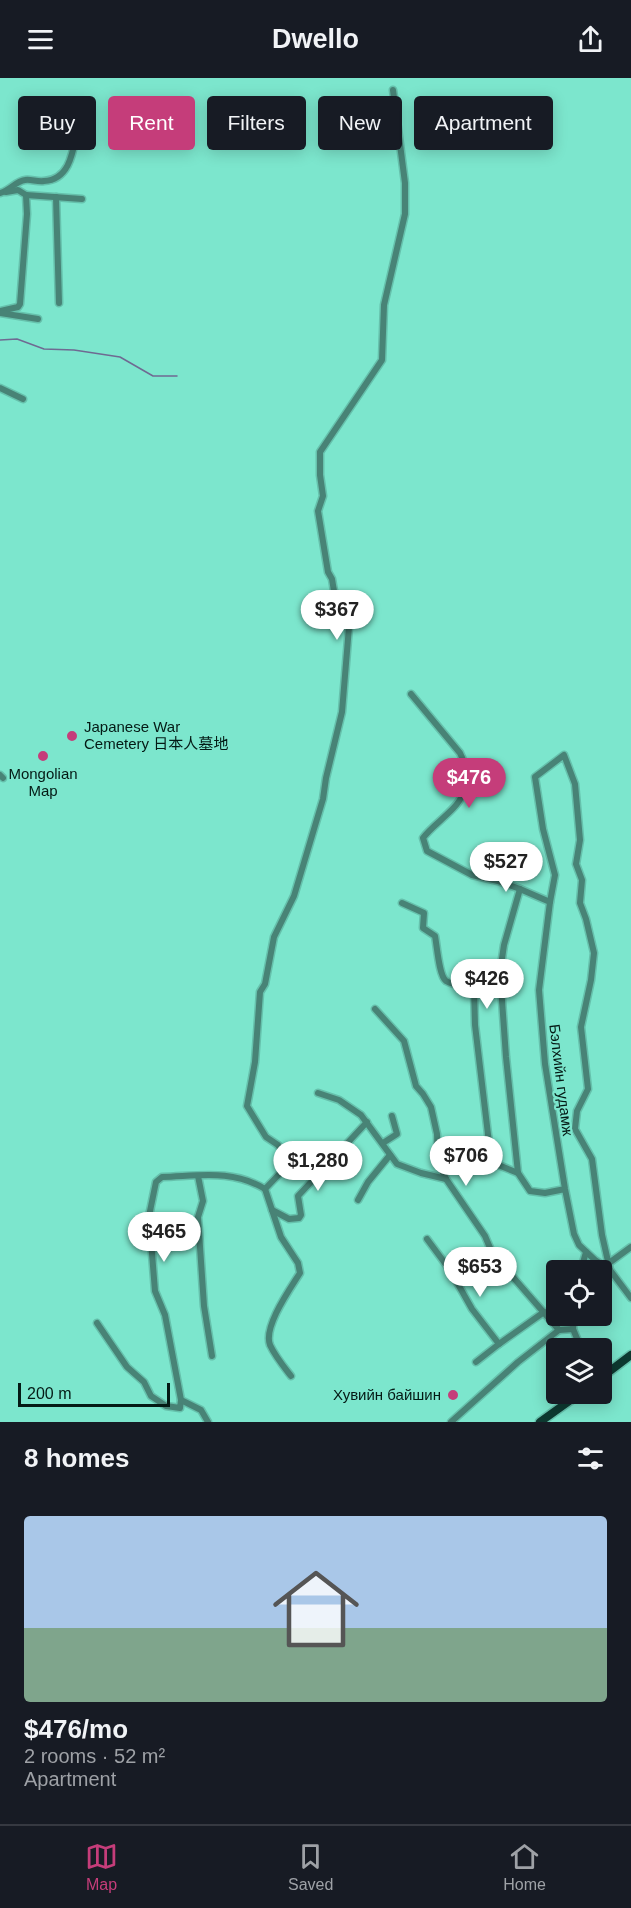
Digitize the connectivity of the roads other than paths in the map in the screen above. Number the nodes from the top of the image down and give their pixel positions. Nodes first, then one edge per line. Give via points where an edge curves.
1 (393, 90) dead end
2 (72, 150) edge
3 (3, 193) edge
4 (26, 195) junction
5 (56, 197) junction
6 (82, 199) dead end
7 (59, 303) dead end
8 (0, 312) edge
9 (38, 319) dead end
10 (0, 388) edge
11 (23, 399) dead end
12 (411, 694) dead end
13 (520, 890) junction
14 (550, 902) junction
15 (402, 903) dead end
16 (375, 1009) dead end
17 (318, 1093) dead end
18 (392, 1116) dead end
19 (367, 1122) junction
20 (383, 1143) junction
21 (390, 1155) junction
22 (518, 1173) junction
23 (198, 1176) junction
24 (446, 1179) junction
25 (265, 1189) junction
26 (565, 1189) junction
27 (358, 1200) dead end
28 (272, 1210) junction
29 (427, 1239) dead end
30 (631, 1247) edge
31 (586, 1252) junction
32 (584, 1260) edge
33 (599, 1260) edge
34 (608, 1260) edge
35 (612, 1263) edge
36 (612, 1270) edge
37 (631, 1298) edge
38 (544, 1312) junction
39 (97, 1323) dead end
40 (573, 1326) edge
41 (573, 1329) junction
42 (559, 1330) junction
43 (577, 1338) edge
44 (499, 1344) junction
45 (631, 1355) edge
46 (212, 1356) dead end
47 (476, 1362) dead end
48 (612, 1369) edge
49 (291, 1376) dead end
50 (181, 1400) junction
51 (565, 1404) edge
52 (208, 1422) edge
53 (451, 1422) edge
54 (540, 1422) edge

1 - 25 street via 405,214 384,304 382,360 320,452 323,496 319,525 328,572 349,627 349,645 342,712 323,799 294,896 274,937 260,992 247,1106 266,1137 278,1144 290,1160
2 - 3 street via 60,176 43,182 23,180
3 - 4 street via 18,190
4 - 5 street
4 - 8 street via 20,304
5 - 6 street
5 - 7 street
8 - 9 street
10 - 11 street
12 - 13 street via 464,760 462,795 423,838 428,851 472,875
13 - 14 street
13 - 22 street via 500,972
14 - 26 street, Бэлхийн гудамж via 539,990 545,1064
14 - 34 street, Бэлхийн гудамж via 555,875 535,777 564,755 575,784 580,903 594,953 581,1027 588,1089 577,1111 575,1129 592,1158
15 - 22 street via 424,913 423,928 435,936 441,975 446,981 474,988 490,1151 496,1164
16 - 24 street via 404,1041 416,1086 431,1107 438,1161
17 - 19 street via 339,1100
18 - 20 street via 397,1134
19 - 20 street
19 - 28 street via 298,1196 299,1218 289,1219
20 - 21 street
21 - 24 street via 398,1164
21 - 27 street
22 - 26 street via 530,1191
23 - 25 street via 228,1175 250,1180
23 - 46 street via 203,1201 198,1218 204,1306
23 - 50 street via 158,1179 149,1216 154,1291 165,1315
24 - 38 street via 485,1236 496,1262
25 - 28 street
26 - 31 street, Бэлхийн гудамж via 574,1234
28 - 49 street via 300,1273 269,1331 269,1343
29 - 44 street
30 - 35 street
31 - 32 street
31 - 33 street
36 - 37 street, Бэлхийн гудамж
38 - 42 street
38 - 44 street
39 - 50 street via 151,1396 166,1406 180,1408
40 - 41 street
41 - 42 street
41 - 43 street
42 - 53 street
44 - 47 street
45 - 48 main road
50 - 52 street via 201,1410
51 - 54 main road

